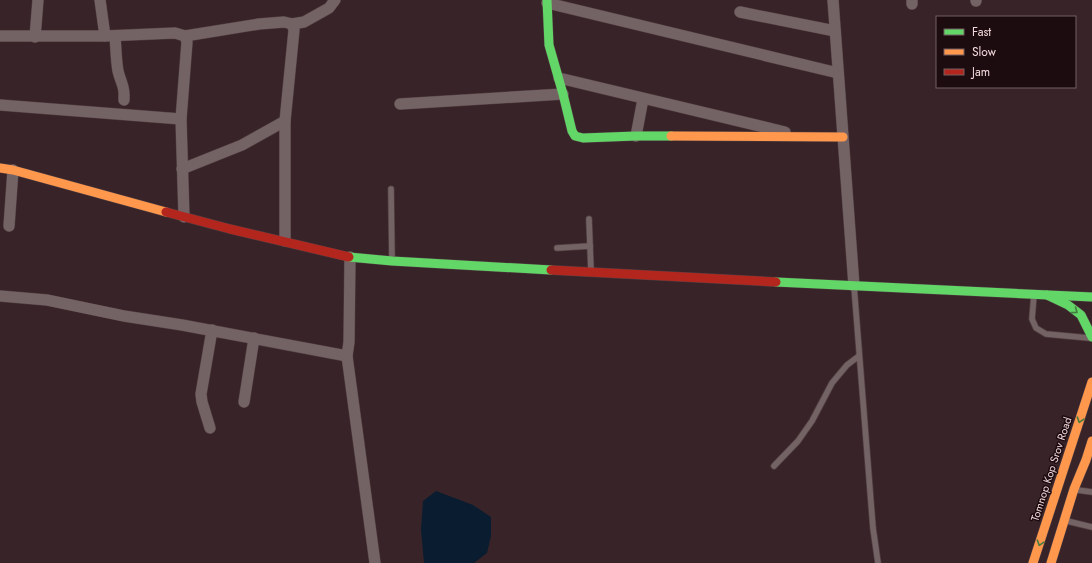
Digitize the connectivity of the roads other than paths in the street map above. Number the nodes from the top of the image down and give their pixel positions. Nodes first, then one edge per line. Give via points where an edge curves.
1 (38, 0) edge
2 (100, 0) edge
3 (335, 0) edge
4 (833, 0) edge
5 (547, 1) edge
6 (740, 12) dead end
7 (292, 24) junction
8 (835, 31) junction
9 (0, 36) edge
10 (110, 36) junction
11 (185, 36) junction
12 (35, 37) junction
13 (838, 73) junction
14 (559, 78) junction
15 (563, 94) junction
16 (643, 99) junction
17 (124, 100) dead end
18 (400, 104) dead end
19 (0, 105) edge
20 (180, 119) junction
21 (285, 121) junction
22 (636, 136) junction
23 (803, 137) junction
24 (843, 137) junction
25 (0, 168) edge
26 (182, 169) junction
27 (12, 170) junction
28 (391, 189) dead end
29 (184, 217) junction
30 (589, 219) dead end
31 (9, 226) dead end
32 (285, 241) junction
33 (590, 246) junction
34 (557, 248) dead end
35 (350, 257) junction
36 (392, 261) junction
37 (591, 272) junction
38 (854, 286) junction
39 (1034, 294) junction
40 (1047, 295) junction
41 (0, 296) edge
42 (1092, 296) edge
43 (212, 330) junction
44 (254, 338) junction
45 (1092, 338) edge
46 (347, 356) junction
47 (859, 356) junction
48 (1092, 382) edge
49 (244, 402) dead end
50 (210, 428) dead end
51 (1092, 441) edge
52 (1089, 460) edge
53 (774, 466) dead end
54 (1074, 490) junction
55 (1092, 492) edge
56 (1064, 521) junction
57 (1092, 527) edge
58 (374, 563) edge
59 (878, 563) edge
60 (1033, 563) edge
61 (1051, 563) edge

1 - 12 street
2 - 10 street
3 - 7 street via 329,8 304,22
4 - 8 street
5 - 13 street
5 - 14 main road via 549,44
6 - 8 street
7 - 11 street via 259,24
7 - 21 street via 294,30
8 - 13 street
9 - 12 street
10 - 11 street via 175,33
10 - 12 street
10 - 17 street via 123,85
11 - 20 street via 187,42
13 - 24 street
14 - 15 main road
14 - 16 street
15 - 18 street
15 - 22 main road via 575,136
16 - 22 street
16 - 23 street
19 - 20 street
20 - 26 street
21 - 26 street via 242,145
21 - 32 street
22 - 23 main road
23 - 24 main road
24 - 38 street
25 - 27 main road
26 - 29 street
27 - 29 main road
27 - 31 street
28 - 36 lane
29 - 32 main road
30 - 33 lane
32 - 35 main road
33 - 34 lane
33 - 37 lane
35 - 36 main road
35 - 46 street
36 - 37 main road
37 - 38 main road
38 - 39 main road
38 - 47 lane
39 - 40 main road
39 - 45 lane via 1032,319 1036,328 1046,334
40 - 42 main road
40 -> 45 main road via 1068,305 1081,315
41 - 43 street via 47,300
43 - 44 street
43 - 50 street via 201,394
44 - 46 street
44 - 49 street
46 - 58 street
47 - 53 lane via 847,365 832,383 812,421 798,441
47 - 59 lane
48 -> 60 main road, Tomnop Kop Srov Road
51 - 52 main road
52 - 54 main road
54 - 55 lane
54 - 56 main road
56 - 57 lane
56 - 61 main road

